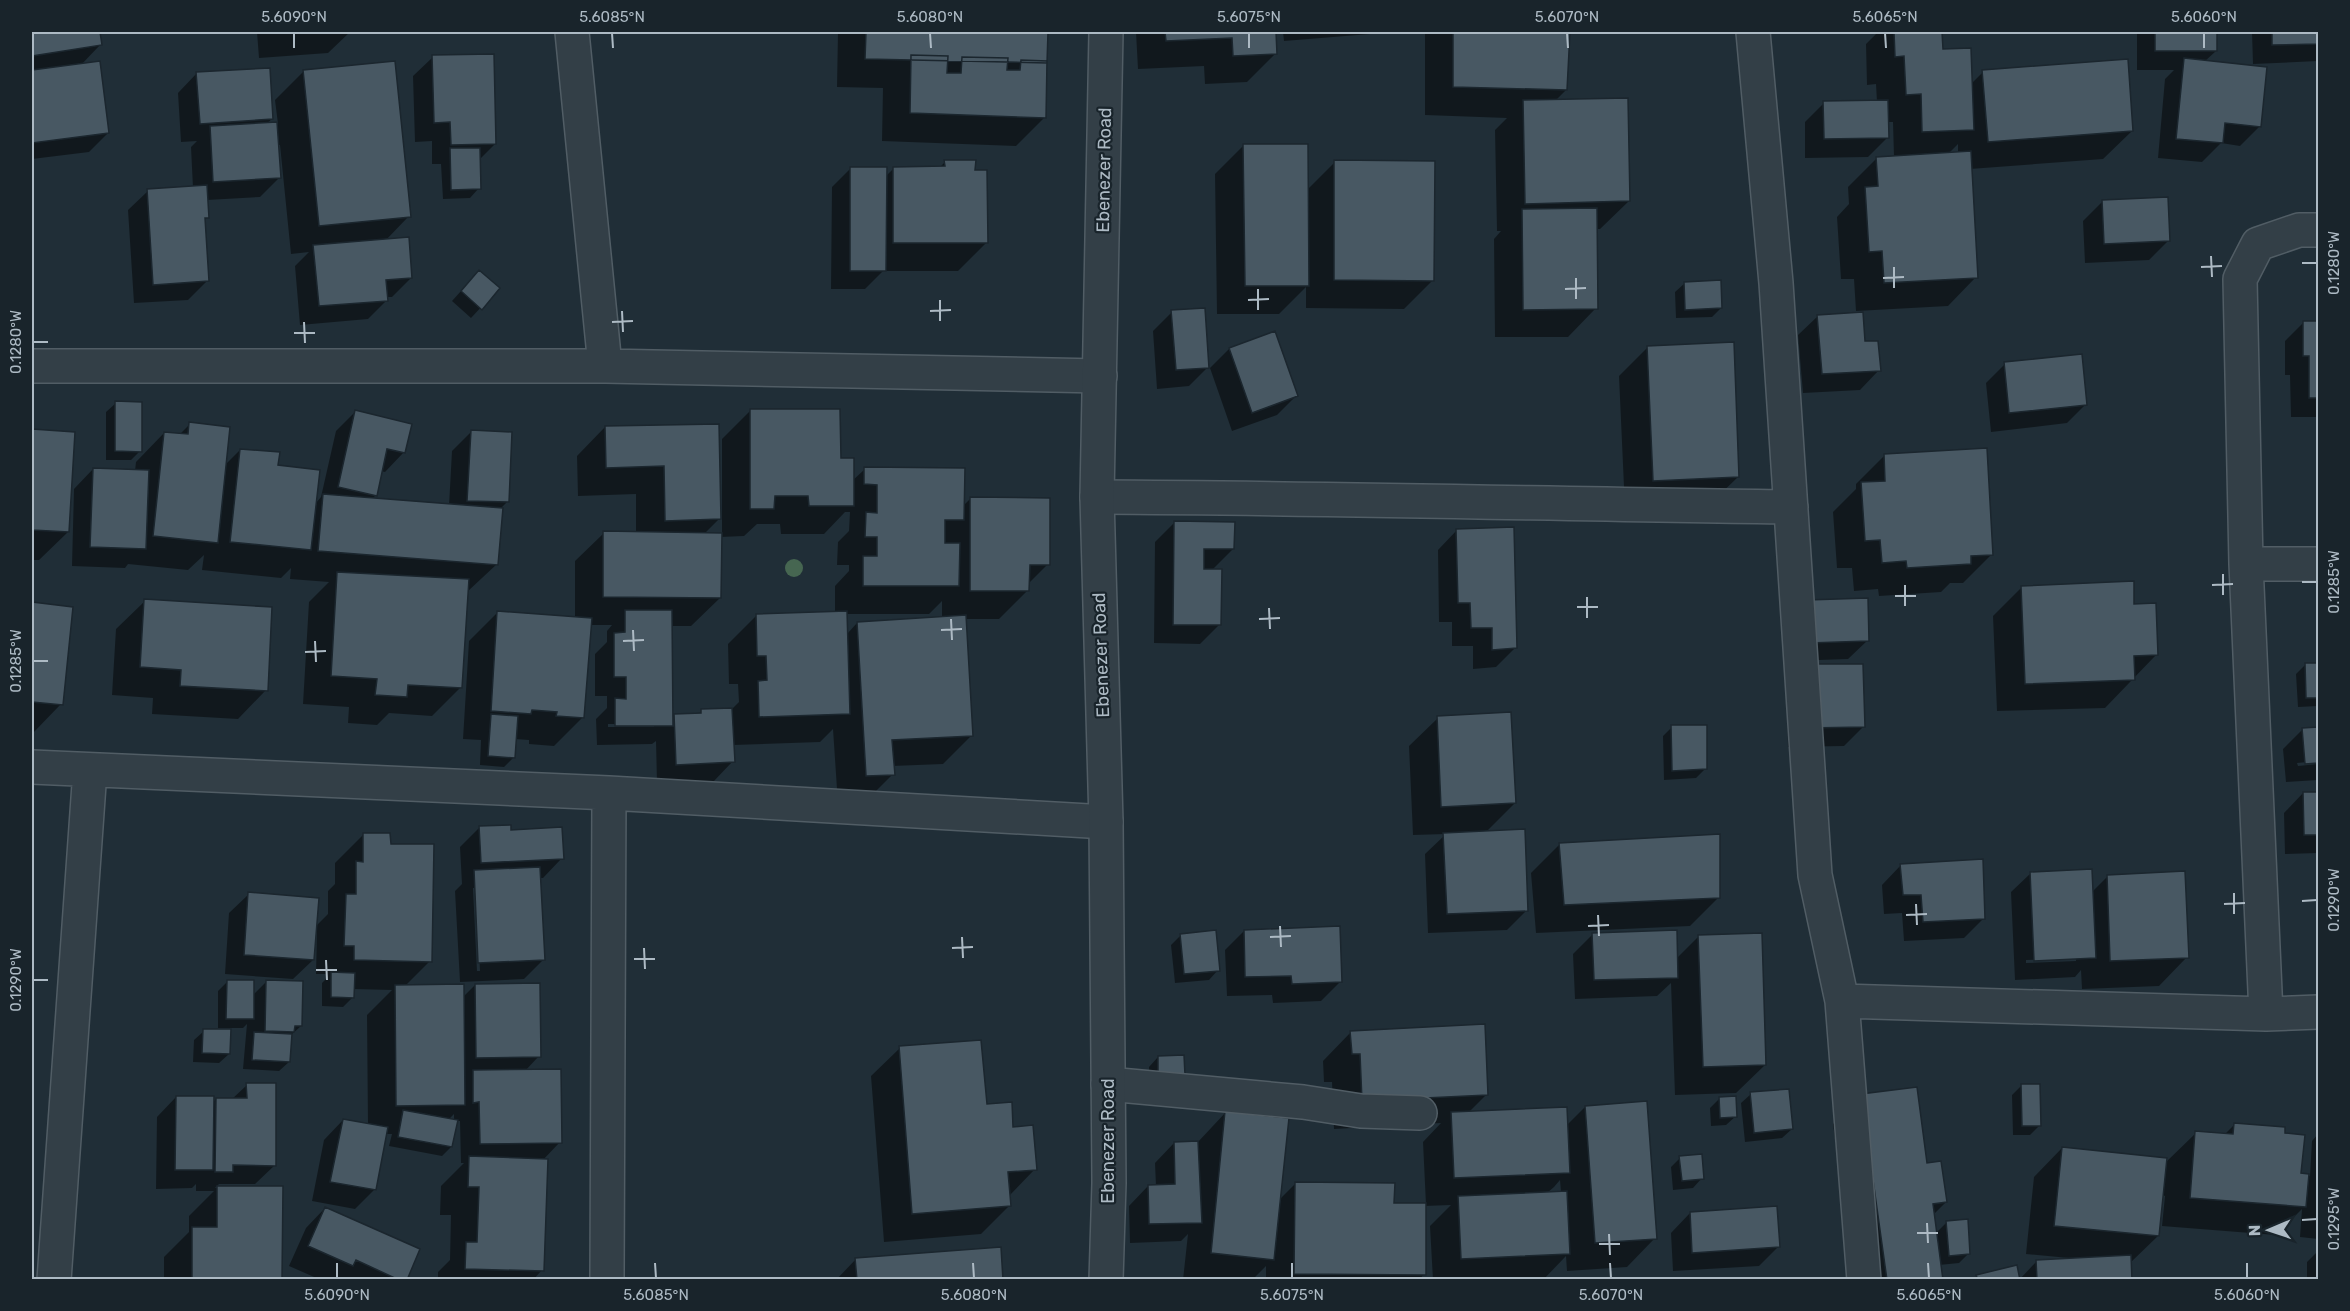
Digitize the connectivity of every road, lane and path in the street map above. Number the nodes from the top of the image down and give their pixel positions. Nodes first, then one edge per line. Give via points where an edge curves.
1 (572, 32) edge
2 (1106, 32) edge
3 (1753, 32) edge
4 (2319, 230) edge
5 (32, 366) edge
6 (605, 366) junction
7 (1100, 376) junction
8 (1097, 497) junction
9 (1791, 507) junction
10 (2246, 564) junction
11 (2319, 564) edge
12 (32, 767) edge
13 (90, 770) junction
14 (609, 793) junction
15 (1106, 822) junction
16 (1842, 1001) junction
17 (2319, 1012) edge
18 (2266, 1014) junction
19 (1108, 1084) junction
20 (1419, 1113) dead end
21 (54, 1280) edge
22 (607, 1280) edge
23 (1106, 1280) edge
24 (1864, 1280) edge

1 - 6 street
2 - 7 street, Ebenezer Road
3 - 9 street
4 - 10 street via 2299,230 2258,244 2240,279
5 - 6 street
6 - 7 street
7 - 8 street, Ebenezer Road
8 - 9 street
8 - 15 street, Ebenezer Road
9 - 16 street via 1815,875
10 - 11 street
10 - 18 street
12 - 13 street
13 - 14 street
13 - 21 street
14 - 15 street
14 - 22 street
15 - 19 street, Ebenezer Road
16 - 18 street
16 - 24 street
17 - 18 street
19 - 20 street via 1361,1111
19 - 23 street, Ebenezer Road

